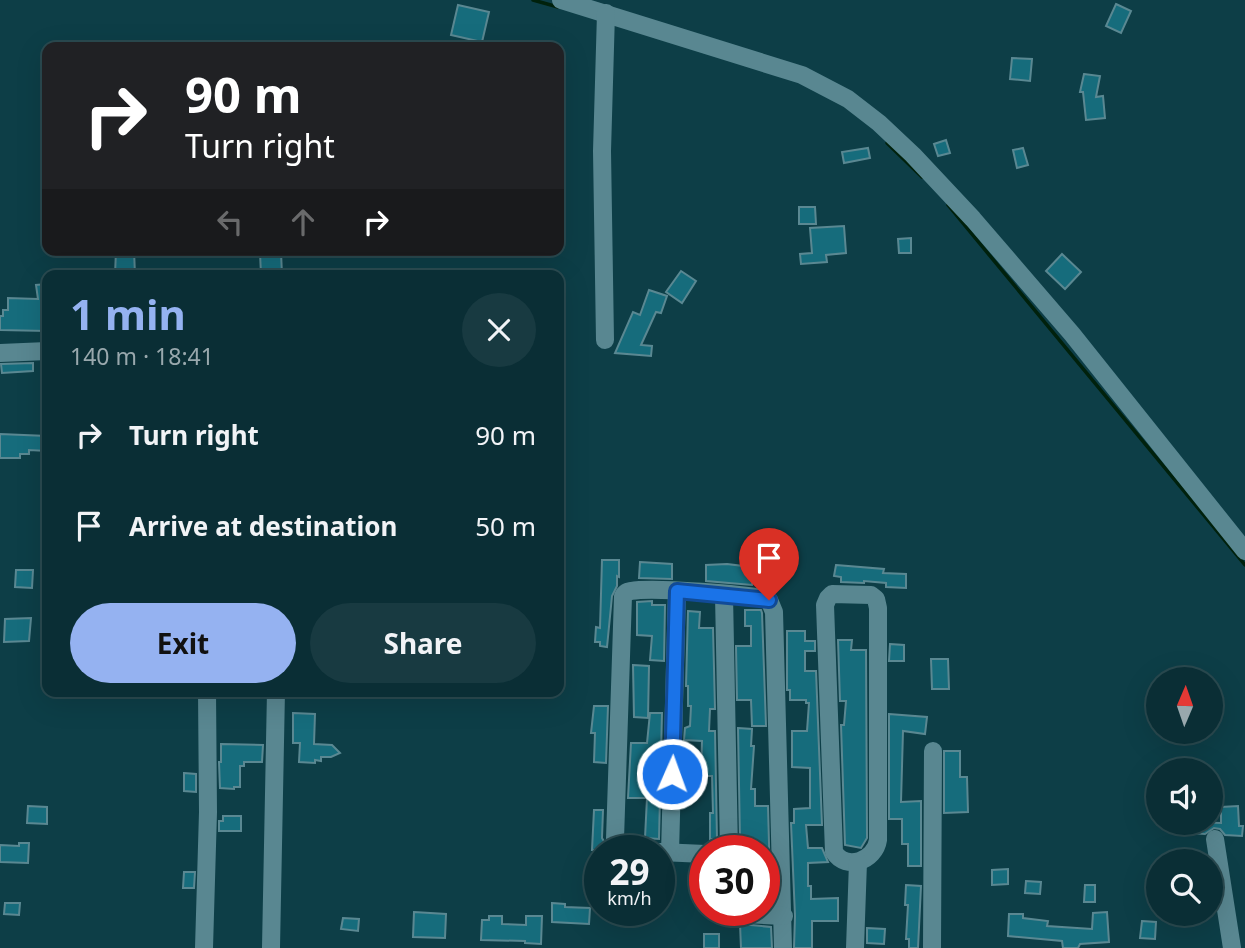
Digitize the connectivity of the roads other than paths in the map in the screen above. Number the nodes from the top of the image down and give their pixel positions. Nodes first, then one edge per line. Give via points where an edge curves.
1 (561, 0) edge
2 (606, 13) junction
3 (605, 340) dead end
4 (42, 351) edge
5 (0, 353) edge
6 (1245, 551) edge
7 (677, 591) junction
8 (724, 595) junction
9 (207, 697) edge
10 (276, 697) edge
11 (933, 751) dead end
12 (615, 835) edge
13 (666, 835) edge
14 (729, 835) edge
15 (1215, 839) dead end
16 (858, 862) junction
17 (780, 916) edge
18 (783, 916) junction
19 (204, 948) edge
20 (271, 948) edge
21 (783, 948) edge
22 (855, 948) edge
23 (932, 948) edge
24 (1232, 948) edge

1 - 2 street
2 - 3 street via 602,151
2 - 6 street via 802,75 848,99 879,123 972,219 1072,334
4 - 5 street
7 - 8 street
7 - 12 street via 634,590 626,592 621,603
7 - 13 street
8 - 14 street
8 - 18 street via 763,598 773,604
9 - 19 street
10 - 20 street
11 - 23 street
15 - 24 street
16 - 16 street via 873,855 878,840 878,608 871,595 832,594 825,605 834,852 844,862
16 - 22 street
17 - 18 street
18 - 21 street

